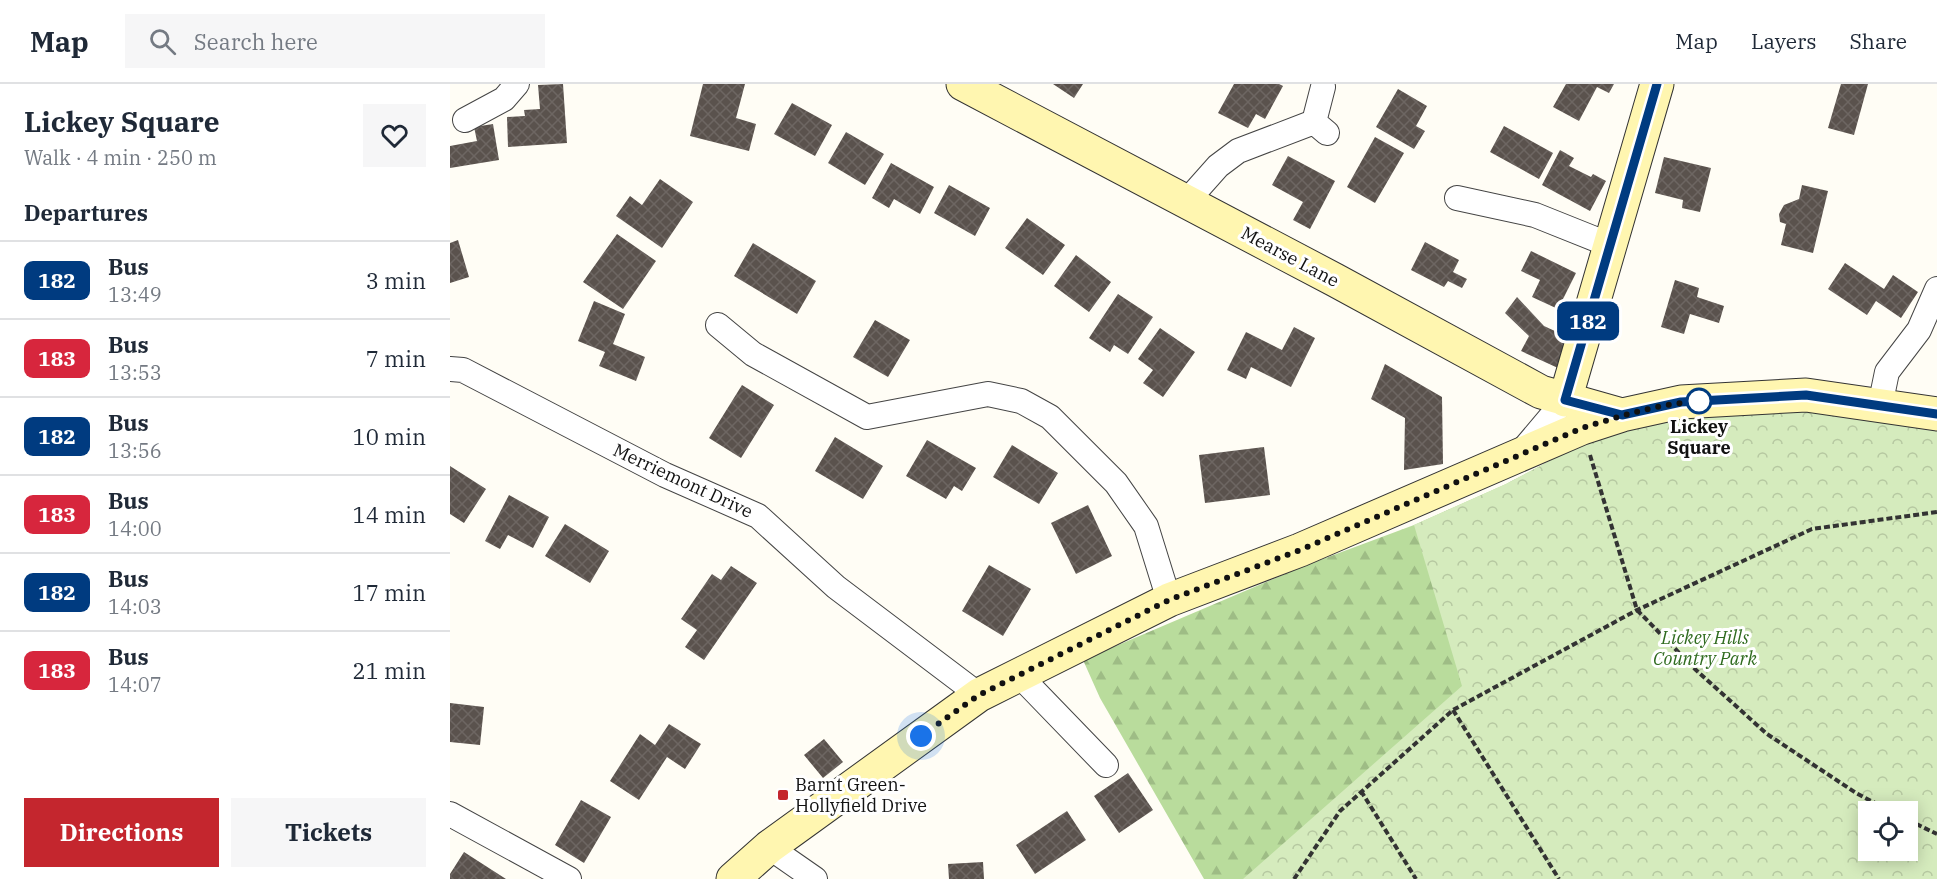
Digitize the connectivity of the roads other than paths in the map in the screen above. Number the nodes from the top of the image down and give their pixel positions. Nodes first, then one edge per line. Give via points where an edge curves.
1 (517, 84) edge
2 (1657, 84) edge
3 (1323, 87) dead end
4 (983, 89) edge
5 (465, 120) dead end
6 (1457, 198) dead end
7 (1186, 202) junction
8 (1610, 245) junction
9 (1937, 289) edge
10 (718, 325) dead end
11 (450, 369) edge
12 (1565, 400) junction
13 (1880, 406) junction
14 (1937, 414) edge
15 (1622, 415) junction
16 (1516, 459) junction
17 (1169, 600) junction
18 (1019, 675) junction
19 (979, 695) junction
20 (1106, 765) dead end
21 (450, 814) edge
22 (769, 847) junction
23 (569, 879) edge
24 (733, 879) edge
25 (815, 879) edge

1 - 5 street via 504,99
2 - 8 street
3 - 7 street via 1320,127 1238,151 1218,166
4 - 7 street, Mearse Lane
6 - 8 street via 1535,215
7 - 12 street, Mearse Lane via 1541,392
8 - 12 street
9 - 13 street via 1919,330 1887,372
10 - 17 street via 753,354 867,417 988,394 1021,401 1050,417 1116,483 1146,526
11 - 19 street, Merriemont Drive via 463,370 665,475 758,516 836,587
12 - 15 street, Mearse Lane
12 - 16 street
13 - 14 street
13 - 15 street via 1806,395 1681,402
15 - 16 street via 1582,428
16 - 17 street
17 - 18 street
18 - 19 street
18 - 20 street
19 - 22 street
21 - 23 street
22 - 24 street
22 - 25 street

